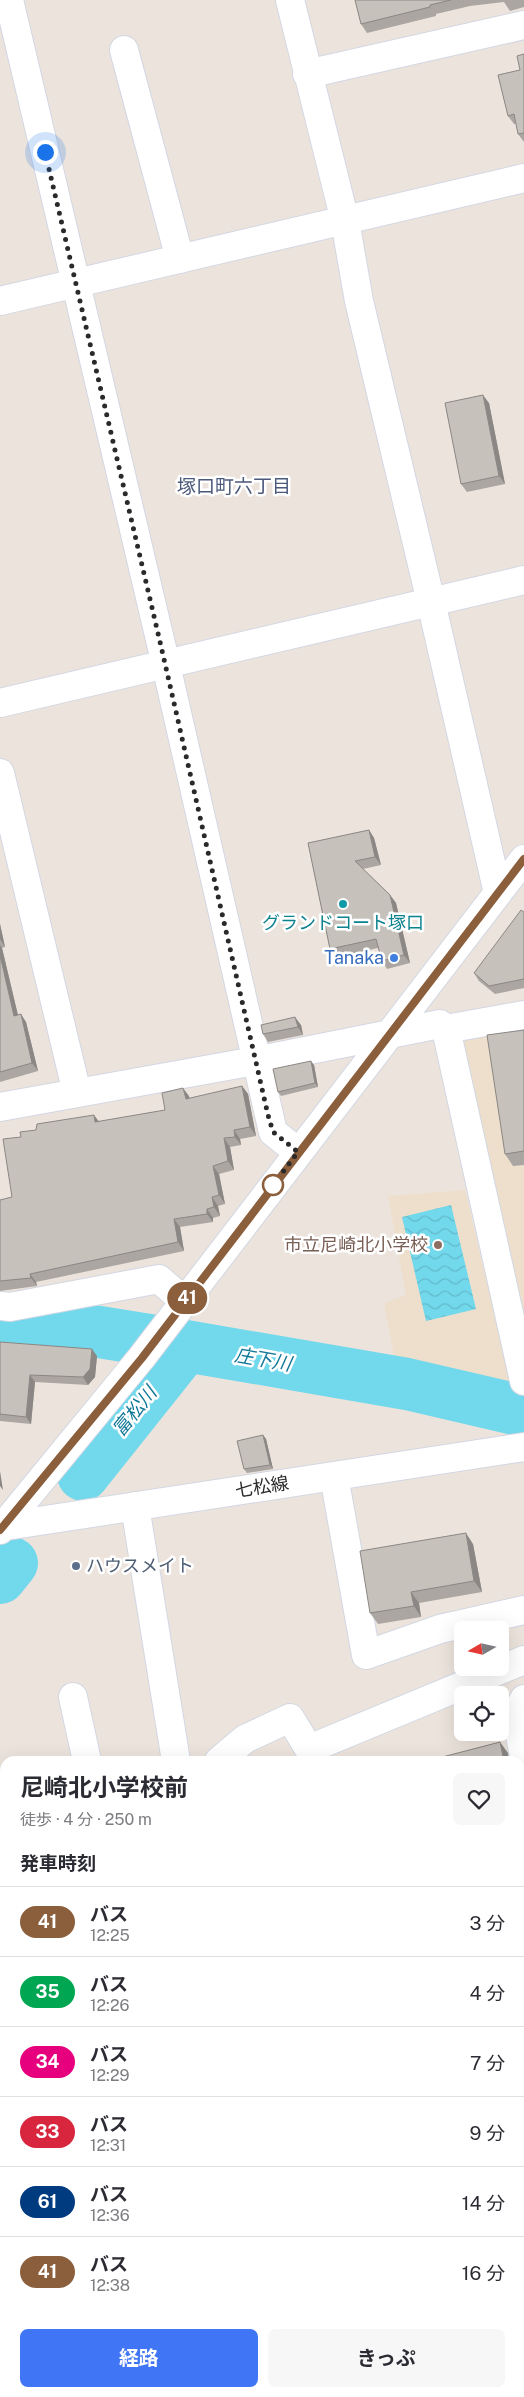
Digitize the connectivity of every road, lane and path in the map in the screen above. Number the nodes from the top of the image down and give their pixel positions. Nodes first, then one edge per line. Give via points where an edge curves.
1 (9, 0) edge
2 (290, 0) edge
3 (524, 25) edge
4 (124, 50) dead end
5 (308, 74) junction
6 (524, 178) edge
7 (344, 221) junction
8 (180, 259) junction
9 (76, 284) junction
10 (0, 301) edge
11 (524, 580) edge
12 (431, 602) junction
13 (166, 665) junction
14 (0, 703) edge
15 (0, 772) edge
16 (524, 859) edge
17 (498, 893) junction
18 (524, 1015) edge
19 (435, 1027) junction
20 (387, 1036) junction
21 (255, 1061) junction
22 (77, 1093) junction
23 (0, 1107) edge
24 (298, 1152) junction
25 (0, 1306) edge
26 (180, 1306) junction
27 (524, 1381) edge
28 (524, 1447) edge
29 (334, 1476) junction
30 (135, 1506) junction
31 (1, 1528) edge
32 (524, 1610) edge
33 (524, 1660) edge
34 (73, 1697) dead end
35 (524, 1699) edge
36 (86, 1756) edge
37 (175, 1756) edge
38 (225, 1756) edge
39 (524, 1756) edge

1 - 9 street
2 - 5 street
3 - 5 street
4 - 8 street
5 - 7 street
6 - 7 street
7 - 8 street
7 - 12 street via 359,301
8 - 9 street
9 - 10 street
9 - 13 street
11 - 12 street
12 - 13 street
12 - 17 street
13 - 14 street
13 - 21 street
15 - 22 street
16 - 17 street
17 - 20 street
18 - 19 street
19 - 20 street
19 - 27 street
20 - 21 street
20 - 24 street
21 - 22 street
21 - 24 street via 273,1132
22 - 23 street
24 - 26 street
25 - 26 street via 10,1307 159,1279
26 - 31 street via 142,1358
28 - 29 street, 七松線
29 - 30 street, 七松線
29 - 32 street via 366,1655 440,1629
30 - 31 street, 七松線
30 - 37 street
33 - 38 street via 309,1749 290,1718 244,1740
34 - 36 street
35 - 39 street via 516,1715

